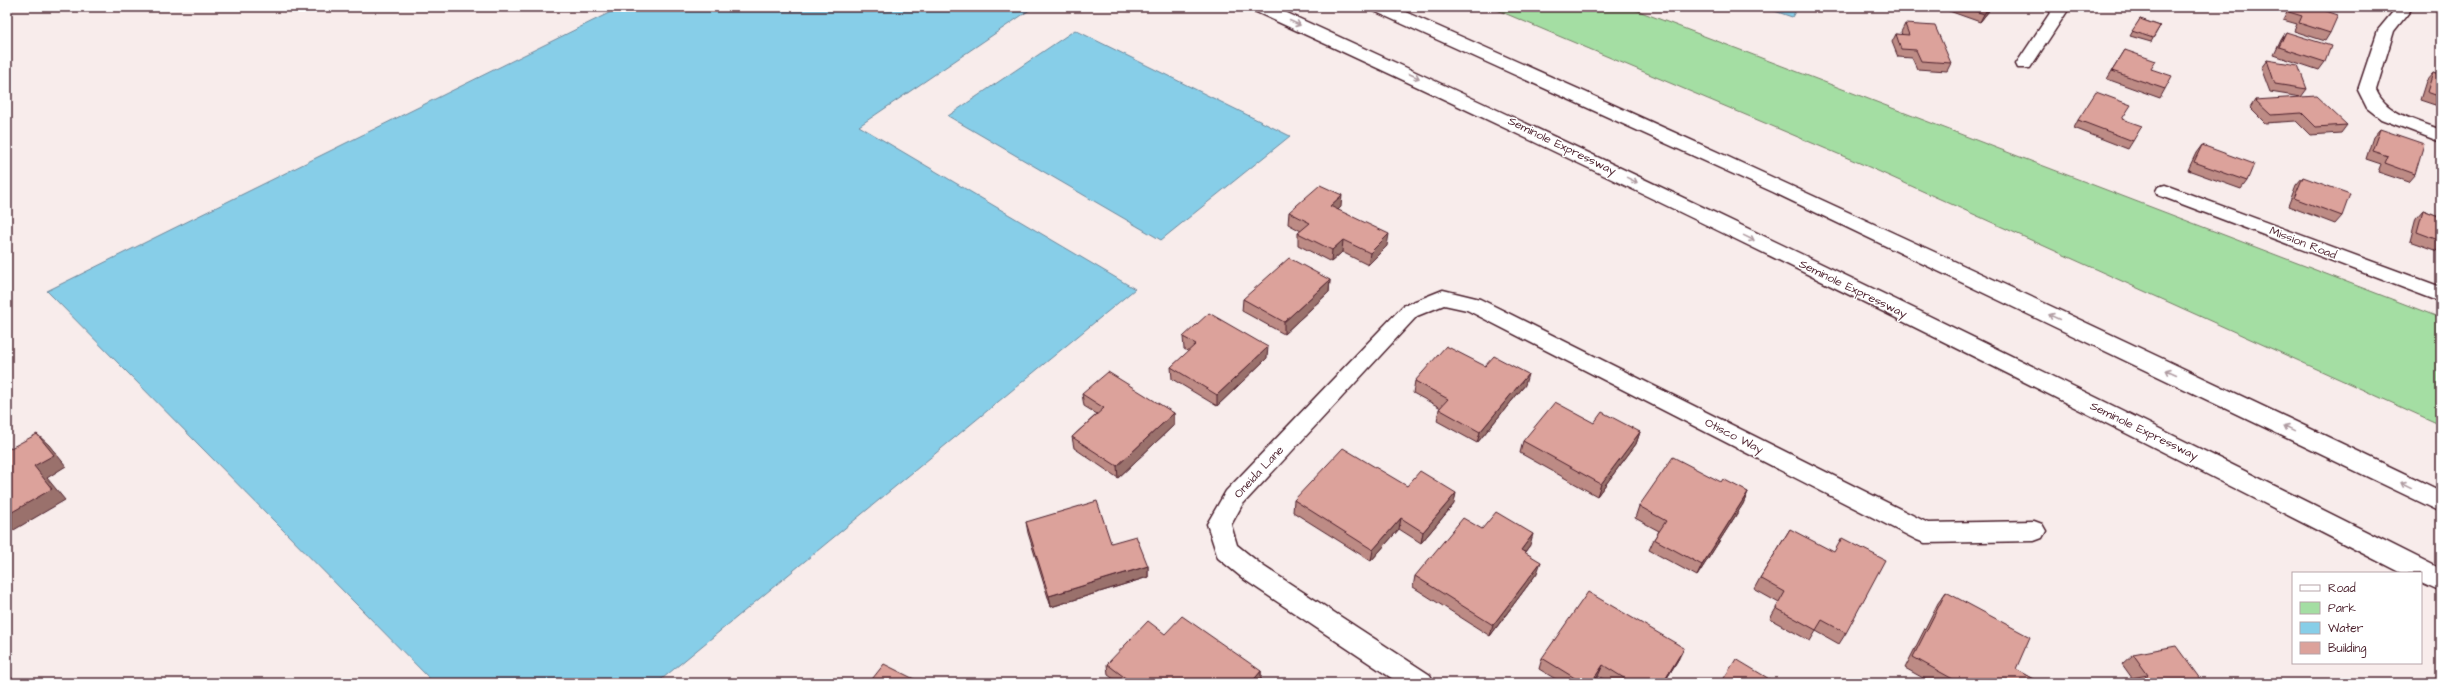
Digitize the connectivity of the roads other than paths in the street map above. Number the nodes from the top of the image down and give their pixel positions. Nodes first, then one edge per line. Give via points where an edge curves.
1 (1260, 7) edge
2 (1380, 7) edge
3 (2062, 7) edge
4 (2405, 7) edge
5 (2024, 64) dead end
6 (2441, 136) edge
7 (2164, 191) dead end
8 (2441, 295) edge
9 (1442, 298) joint
10 (2441, 502) edge
11 (2034, 531) dead end
12 (2441, 581) edge
13 (1421, 683) edge

1 -> 12 highway, Seminole Expressway via 1583,156 2192,455
10 -> 2 highway via 2225,397 1630,117
3 - 5 street
4 - 6 street via 2386,30 2367,90 2373,104 2387,115
7 - 8 street, Mission Road
9 - 11 street, Otisco Way via 1473,304 1925,533
9 - 13 street, Oneida Lane via 1410,311 1234,498 1219,524 1227,551 1254,573

